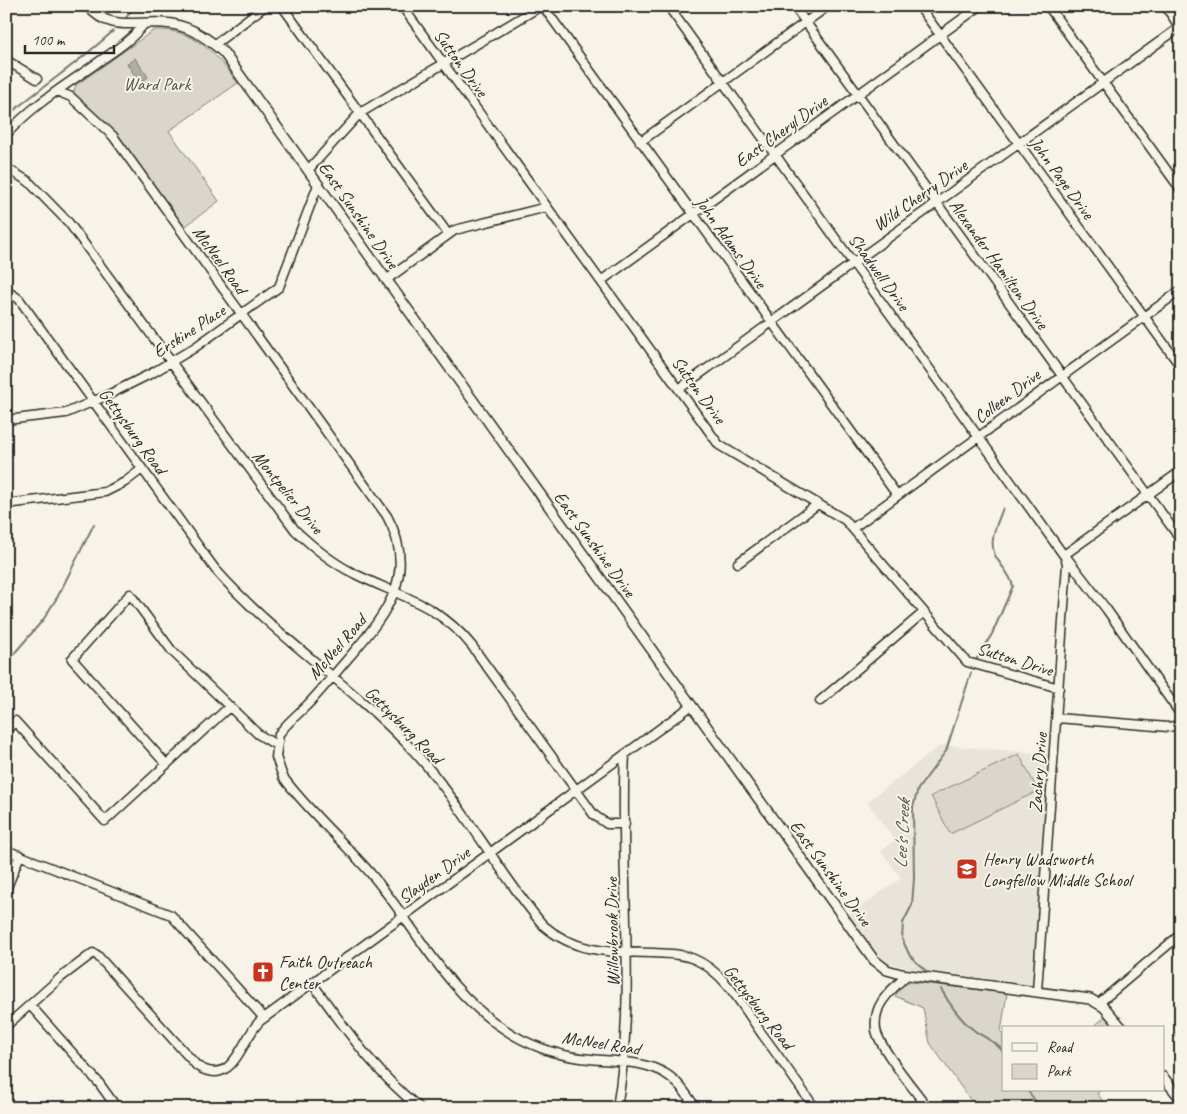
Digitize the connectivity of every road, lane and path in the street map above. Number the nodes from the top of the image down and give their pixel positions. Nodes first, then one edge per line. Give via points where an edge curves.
1 (88, 6) edge
2 (265, 6) edge
3 (282, 6) edge
4 (402, 6) edge
5 (542, 6) edge
6 (668, 6) edge
7 (794, 6) edge
8 (828, 6) edge
9 (919, 6) edge
10 (980, 6) edge
11 (1048, 6) edge
12 (1166, 6) edge
13 (806, 23) junction
14 (144, 24) junction
15 (1180, 28) edge
16 (939, 35) junction
17 (215, 44) junction
18 (6, 60) edge
19 (443, 64) junction
20 (37, 79) dead end
21 (1103, 82) junction
22 (723, 83) junction
23 (57, 91) junction
24 (858, 94) junction
25 (360, 113) junction
26 (6, 135) edge
27 (640, 142) junction
28 (1018, 144) junction
29 (775, 154) junction
30 (6, 168) edge
31 (308, 170) junction
32 (318, 185) junction
33 (1181, 190) edge
34 (936, 203) junction
35 (547, 207) junction
36 (693, 215) junction
37 (448, 234) junction
38 (853, 261) junction
39 (386, 280) junction
40 (601, 281) junction
41 (6, 290) edge
42 (1181, 290) edge
43 (241, 314) junction
44 (1143, 316) junction
45 (771, 322) junction
46 (171, 362) junction
47 (1181, 367) edge
48 (1061, 375) junction
49 (679, 388) junction
50 (94, 401) junction
51 (6, 420) edge
52 (978, 436) junction
53 (142, 469) junction
54 (1181, 472) edge
55 (897, 495) junction
56 (1147, 495) junction
57 (6, 504) edge
58 (818, 504) junction
59 (853, 528) junction
60 (1181, 540) edge
61 (1065, 556) junction
62 (738, 563) dead end
63 (396, 591) junction
64 (924, 612) junction
65 (332, 677) junction
66 (1059, 688) junction
67 (820, 701) dead end
68 (691, 706) junction
69 (230, 707) junction
70 (1181, 715) edge
71 (1057, 718) junction
72 (1181, 725) edge
73 (6, 731) edge
74 (276, 745) junction
75 (626, 754) junction
76 (166, 764) junction
77 (576, 790) junction
78 (625, 824) junction
79 (6, 850) edge
80 (489, 853) junction
81 (20, 854) junction
82 (6, 890) edge
83 (403, 916) junction
84 (1181, 934) edge
85 (627, 953) junction
86 (907, 975) junction
87 (312, 983) junction
88 (1037, 992) junction
89 (1099, 1003) junction
90 (30, 1005) junction
91 (264, 1018) junction
92 (6, 1026) edge
93 (1120, 1026) edge
94 (624, 1063) junction
95 (1164, 1078) edge
96 (1181, 1098) edge
97 (410, 1100) junction
98 (6, 1103) edge
99 (11, 1108) edge
100 (116, 1108) edge
101 (403, 1108) edge
102 (420, 1108) edge
103 (617, 1108) edge
104 (696, 1108) edge
105 (815, 1108) edge
106 (928, 1108) edge

1 - 14 street, East Sunshine Drive via 99,17 115,24
2 - 17 street
3 - 25 street
4 - 19 street, Sutton Drive
5 - 19 street
5 - 27 street, John Adams Drive
6 - 22 street, Shadwell Drive
7 - 13 street, Alexander Hamilton Drive
8 - 13 street
9 - 16 street, John Page Drive
10 - 16 street, East Cheryl Drive
11 - 21 street
12 - 15 street
13 - 22 street
13 - 24 street, Alexander Hamilton Drive
14 - 17 street, East Sunshine Drive via 162,22 182,26
14 - 23 street via 129,41
15 - 21 street, Wild Cherry Drive
16 - 24 street, East Cheryl Drive
16 - 28 street, John Page Drive
17 - 31 street, East Sunshine Drive
18 - 20 street
19 - 25 street
19 - 35 street, Sutton Drive
21 - 28 street, Wild Cherry Drive
21 - 33 street
22 - 27 street
22 - 29 street, Shadwell Drive
23 - 26 street
23 - 43 street, McNeel Road via 71,97 113,136
24 - 29 street, East Cheryl Drive
24 - 34 street, Alexander Hamilton Drive
25 - 31 street
25 - 37 street
27 - 36 street, John Adams Drive
28 - 34 street, Wild Cherry Drive
28 - 44 street, John Page Drive
29 - 36 street, East Cheryl Drive
29 - 38 street, Shadwell Drive
30 - 46 street, Montpelier Drive via 28,182 69,223
31 - 32 street, East Sunshine Drive
32 - 39 street, East Sunshine Drive
32 - 43 street, Erskine Place via 279,287
34 - 38 street, Wild Cherry Drive
34 - 48 street, Alexander Hamilton Drive
35 - 37 street via 463,227
35 - 40 street, Sutton Drive
36 - 40 street, East Cheryl Drive
36 - 45 street, John Adams Drive
37 - 39 street
38 - 45 street, Wild Cherry Drive
38 - 52 street, Shadwell Drive
39 - 68 street, East Sunshine Drive
40 - 49 street, Sutton Drive
41 - 50 street, Gettysburg Road via 19,299
42 - 44 street, Colleen Drive
43 - 46 street, Erskine Place
43 - 63 street, McNeel Road via 391,523 399,553 400,573
44 - 47 street, John Page Drive
44 - 48 street, Colleen Drive
45 - 49 street, Wild Cherry Drive
45 - 55 street, John Adams Drive
46 - 50 street, Erskine Place
46 - 63 street, Montpelier Drive via 295,530 324,556
48 - 52 street, Colleen Drive
48 - 56 street, Alexander Hamilton Drive
49 - 58 street, Sutton Drive via 724,449
50 - 51 street, Erskine Place via 58,415
50 - 53 street, Gettysburg Road
52 - 55 street, Colleen Drive
52 - 61 street, Shadwell Drive
53 - 57 street via 104,492
53 - 65 street, Gettysburg Road via 238,596
54 - 56 street
55 - 59 street, Colleen Drive
56 - 60 street, Alexander Hamilton Drive
56 - 61 street
58 - 59 street, Sutton Drive
58 - 62 street
59 - 64 street, Sutton Drive
61 - 66 street, Zachry Drive via 1068,564
61 - 70 street, Shadwell Drive
63 - 65 street, McNeel Road via 380,621
63 - 77 street, Montpelier Drive via 436,611 465,637
64 - 66 street, Sutton Drive via 967,662
64 - 67 street
65 - 74 street, McNeel Road via 284,727
65 - 80 street, Gettysburg Road via 388,725 420,758
66 - 71 street, Zachry Drive
68 - 75 street, Slayden Drive
68 - 86 street, East Sunshine Drive via 874,960 887,970
69 - 74 street via 262,738
69 - 76 street
69 - 76 street via 172,651 130,594 72,660
71 - 72 street via 1168,727
71 - 88 street, Zachry Drive
73 - 76 street via 15,721 105,821
74 - 83 street, McNeel Road via 278,767 286,781 372,875
75 - 77 street, Slayden Drive
75 - 78 street, Willowbrook Drive
77 - 78 street, Montpelier Drive via 598,819 607,824
77 - 80 street, Slayden Drive
78 - 85 street, Willowbrook Drive
79 - 81 street
80 - 83 street, Slayden Drive
80 - 85 street, Gettysburg Road via 552,934 587,950
81 - 82 street
81 - 91 street via 171,914
83 - 87 street, Slayden Drive
83 - 94 street, McNeel Road via 459,992 488,1019 554,1052
84 - 89 street
85 - 94 street, Willowbrook Drive
85 - 105 street, Gettysburg Road via 686,955 716,973 728,985
86 - 88 street, East Sunshine Drive
86 - 106 street via 879,1007 876,1030 882,1044
87 - 91 street, Slayden Drive
87 - 97 street via 369,1060
88 - 89 street, East Sunshine Drive
89 - 93 street
90 - 91 street, Slayden Drive via 93,953 191,1062 207,1070 221,1070 234,1063 248,1035
90 - 92 street
90 - 100 street via 99,1083
94 - 103 street, Willowbrook Drive
94 - 104 street, McNeel Road via 646,1066 665,1074 684,1090
95 - 96 street
97 - 101 street
97 - 102 street
98 - 99 street

